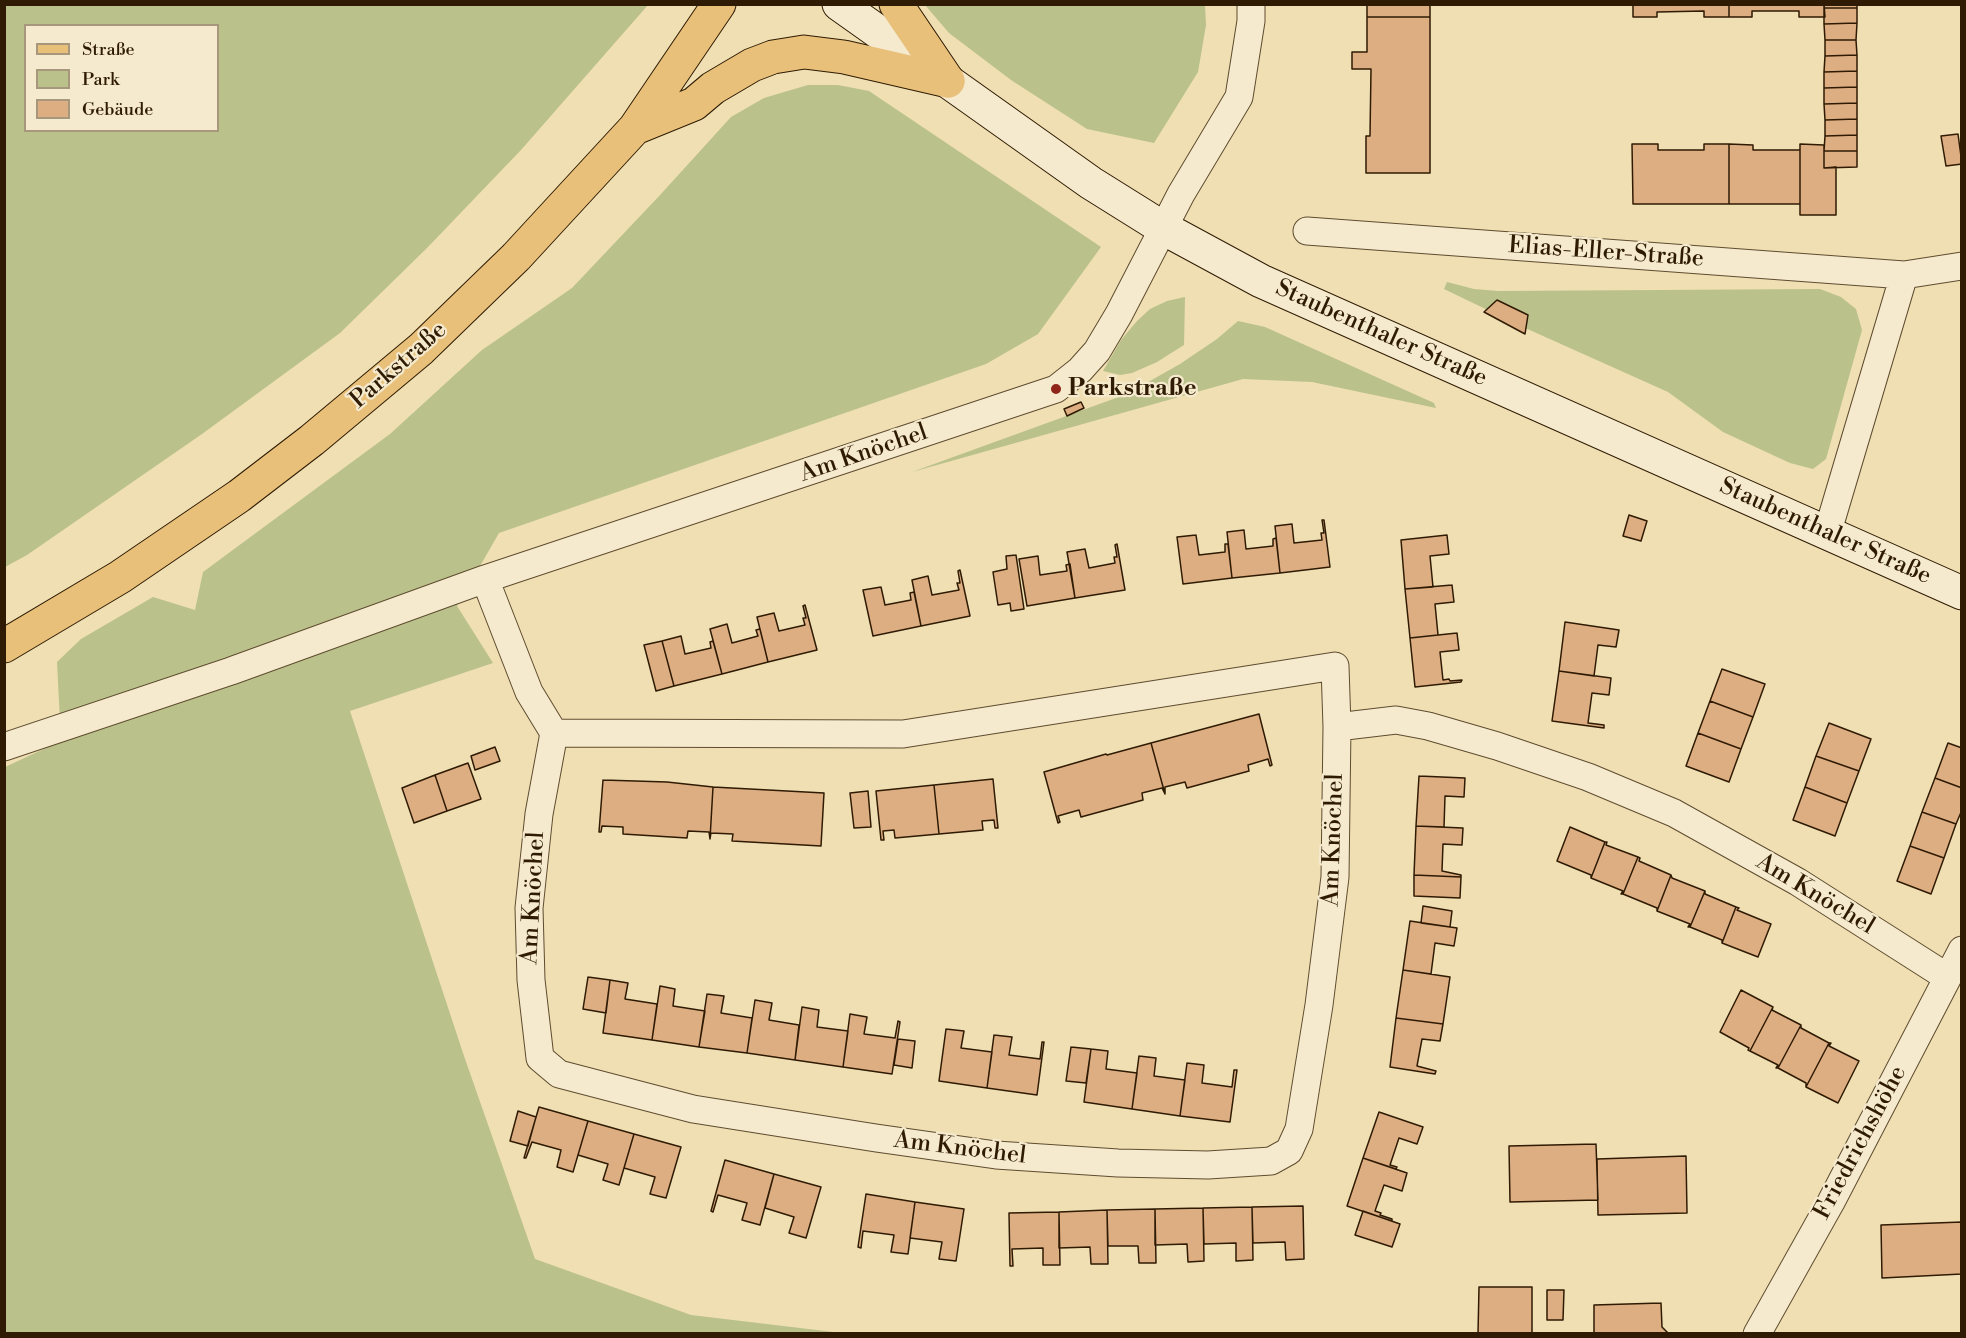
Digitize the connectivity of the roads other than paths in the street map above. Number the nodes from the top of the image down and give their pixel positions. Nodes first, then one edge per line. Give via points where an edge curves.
1 (719, 4) edge
2 (839, 4) edge
3 (896, 4) edge
4 (1251, 4) edge
5 (948, 81) junction
6 (635, 128) junction
7 (1163, 228) junction
8 (1307, 231) dead end
9 (1962, 266) edge
10 (1904, 275) junction
11 (1827, 534) junction
12 (485, 579) junction
13 (1962, 593) edge
14 (4, 646) edge
15 (1337, 727) junction
16 (554, 733) junction
17 (4, 747) edge
18 (1962, 950) edge
19 (1947, 977) junction
20 (1756, 1334) edge

1 - 6 main road, Parkstraße
2 - 5 main road, Staubenthaler Straße
3 - 5 main road
4 - 7 street, Am Knöchel via 1239,97
5 - 6 main road via 804,52 752,65 694,104
5 - 7 main road, Staubenthaler Straße via 1082,177
6 - 14 main road, Parkstraße via 462,311 353,406 180,538
7 - 11 main road, Staubenthaler Straße via 1261,281
7 - 12 street, Am Knöchel via 1097,351 1056,389
8 - 10 street, Elias-Eller-Straße
9 - 10 street, Elias-Eller-Straße
10 - 11 street
11 - 13 main road, Staubenthaler Straße
12 - 16 street via 529,692
12 - 17 street, Am Knöchel
15 - 16 street, Am Knöchel via 1335,666 903,734
15 - 16 street, Am Knöchel via 1335,877 1299,1129 1289,1151 1271,1161 1208,1165 985,1154 693,1109 559,1074 540,1058 531,980 529,908 539,814
15 - 19 street, Am Knöchel via 1396,720 1428,726 1588,777 1685,819 1798,882
18 - 19 street, Friedrichshöhe
19 - 20 street, Friedrichshöhe via 1831,1202

